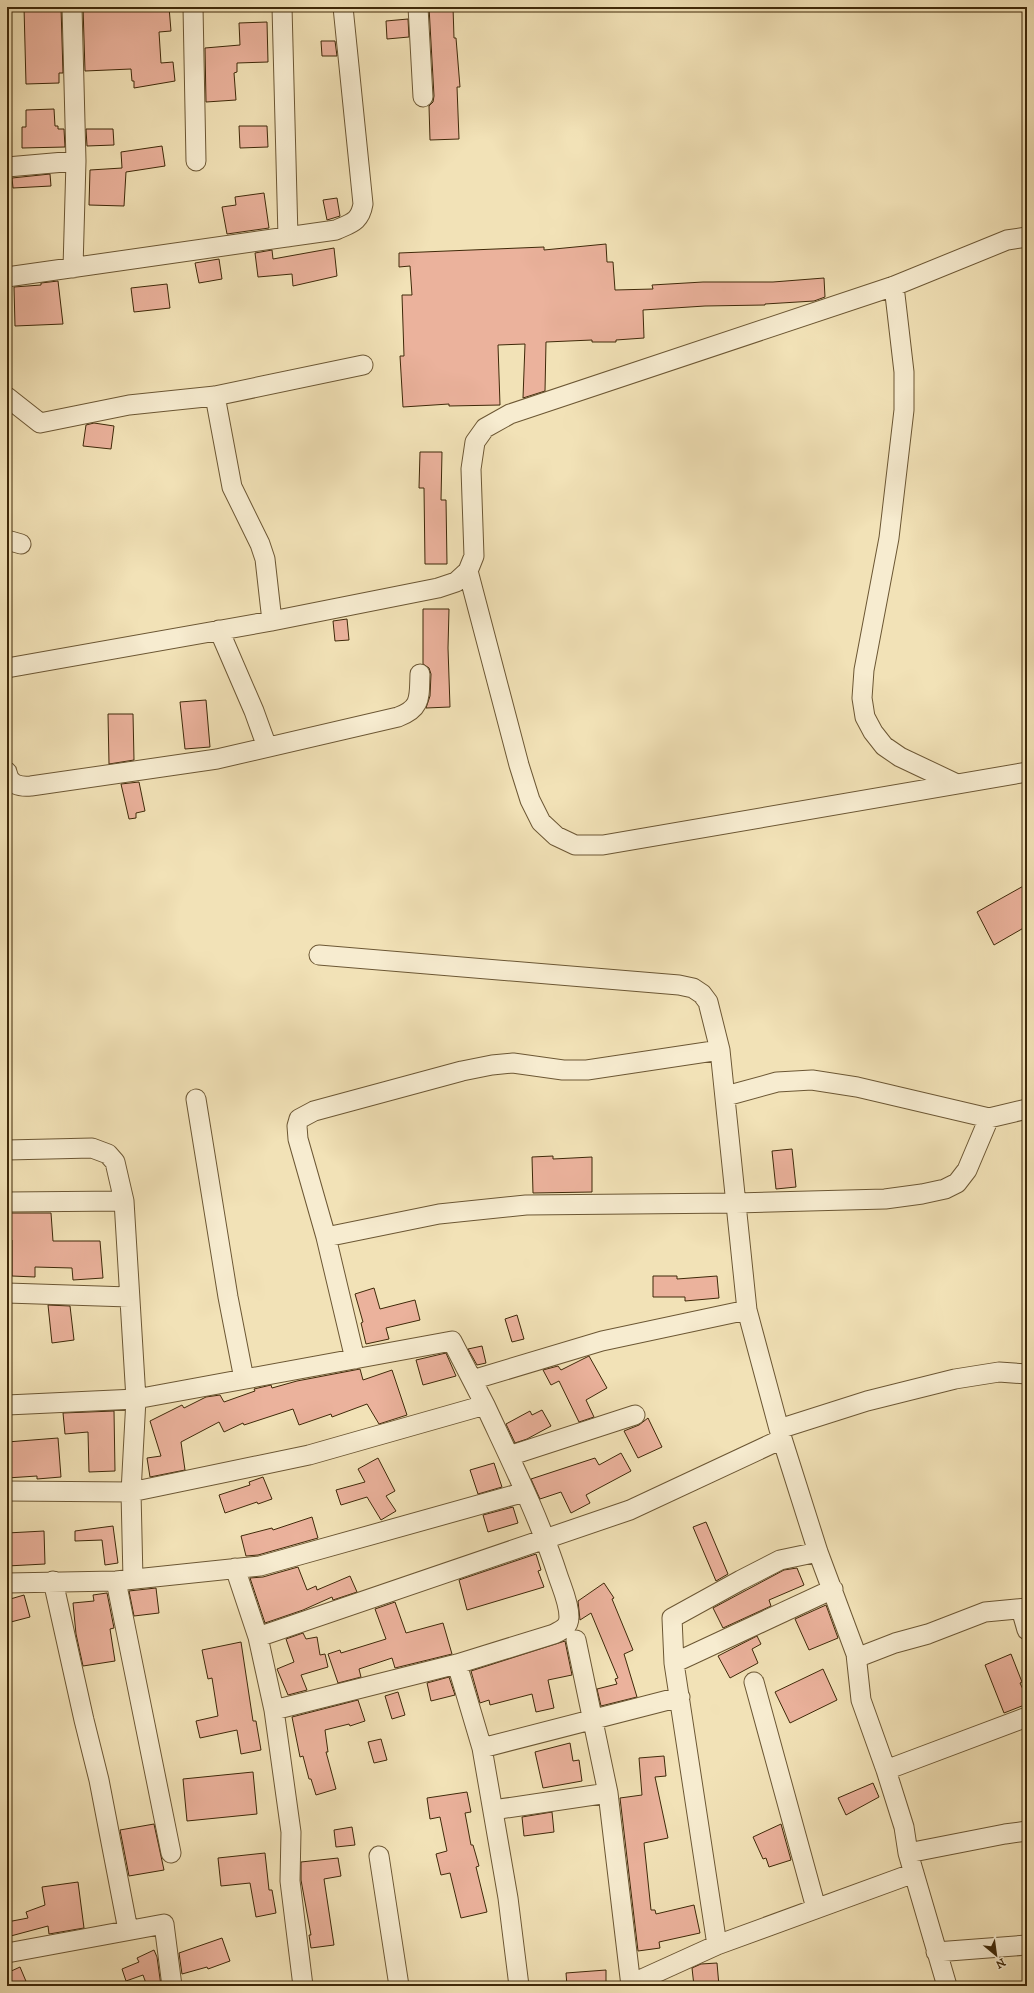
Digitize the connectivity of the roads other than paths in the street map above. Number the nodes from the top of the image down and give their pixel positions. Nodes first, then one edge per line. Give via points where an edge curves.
1 (72, 7) edge
2 (193, 7) edge
3 (282, 7) edge
4 (343, 7) edge
5 (418, 7) edge
6 (423, 97) dead end
7 (76, 161) junction
8 (196, 161) dead end
9 (7, 166) edge
10 (288, 237) junction
11 (1027, 237) edge
12 (73, 268) junction
13 (7, 276) edge
14 (894, 286) junction
15 (363, 365) dead end
16 (215, 396) junction
17 (7, 397) edge
18 (468, 571) junction
19 (272, 621) junction
20 (219, 630) junction
21 (7, 668) edge
22 (420, 674) dead end
23 (267, 747) junction
24 (7, 772) edge
25 (1027, 772) edge
26 (957, 784) junction
27 (319, 955) dead end
28 (720, 1050) junction
29 (726, 1096) junction
30 (196, 1099) dead end
31 (1027, 1109) edge
32 (989, 1118) junction
33 (7, 1150) edge
34 (124, 1201) junction
35 (7, 1202) edge
36 (736, 1203) junction
37 (326, 1237) junction
38 (7, 1293) edge
39 (129, 1296) junction
40 (747, 1310) junction
41 (355, 1359) junction
42 (1027, 1374) edge
43 (244, 1379) junction
44 (472, 1380) junction
45 (136, 1399) junction
46 (7, 1405) edge
47 (485, 1405) junction
48 (636, 1415) dead end
49 (781, 1434) junction
50 (509, 1456) junction
51 (7, 1491) edge
52 (131, 1492) junction
53 (525, 1492) junction
54 (546, 1538) junction
55 (818, 1552) junction
56 (234, 1568) junction
57 (124, 1580) junction
58 (53, 1581) junction
59 (7, 1583) edge
60 (833, 1589) junction
61 (1024, 1609) edge
62 (1027, 1630) edge
63 (258, 1636) junction
64 (576, 1640) dead end
65 (856, 1654) junction
66 (674, 1663) junction
67 (457, 1664) junction
68 (754, 1682) dead end
69 (680, 1697) junction
70 (274, 1710) junction
71 (1027, 1717) edge
72 (592, 1718) junction
73 (482, 1748) junction
74 (886, 1770) junction
75 (608, 1793) junction
76 (493, 1810) junction
77 (1027, 1831) edge
78 (171, 1853) dead end
79 (908, 1853) junction
80 (379, 1856) dead end
81 (914, 1873) junction
82 (816, 1908) junction
83 (128, 1930) junction
84 (717, 1944) junction
85 (1027, 1945) edge
86 (936, 1952) junction
87 (7, 1953) edge
88 (631, 1985) edge
89 (172, 1986) edge
90 (303, 1986) edge
91 (399, 1986) edge
92 (519, 1986) edge
93 (947, 1986) edge

1 - 7 street
2 - 8 street
3 - 10 street
4 - 10 street via 358,146 361,214 356,220 336,230
5 - 6 street
7 - 9 street
7 - 12 street
10 - 12 street
11 - 14 street via 1007,240
12 - 13 street
14 - 18 street via 510,414 485,428 474,442 471,469 474,556
14 - 26 street via 904,372 903,418 889,538 864,670 862,698 865,716 884,746 900,757
15 - 16 street
16 - 17 street via 129,406 40,423
16 - 19 street via 232,487 265,559
18 - 19 street via 456,582 438,588
18 - 26 street via 530,800 541,822 556,836 575,845 603,845
19 - 20 street
20 - 21 street
20 - 23 street
22 - 23 street via 419,700 408,714
23 - 24 street via 217,759 31,786 20,787 12,783
25 - 26 street
27 - 28 street via 693,988 708,1002
28 - 29 street
28 - 37 street via 587,1070 563,1070 513,1063 492,1066 462,1071 305,1115 299,1119 298,1139
29 - 32 street via 777,1082 812,1080 857,1087
29 - 36 street
30 - 43 street
31 - 32 street
32 - 36 street via 967,1170 957,1183 945,1189 885,1199
33 - 34 street via 92,1148 108,1154 116,1162
34 - 35 street
34 - 39 street
36 - 37 street via 526,1205 439,1214
36 - 40 street
37 - 41 street
38 - 39 street
39 - 45 street
40 - 44 street via 602,1341
40 - 49 street
41 - 43 street
41 - 44 street via 452,1341
42 - 49 street via 999,1372 955,1379 867,1401
43 - 45 street
44 - 47 street
45 - 46 street
45 - 52 street
47 - 50 street
47 - 52 street via 309,1455
48 - 50 street
49 - 54 street via 630,1510
49 - 55 street
50 - 53 street
51 - 52 street
52 - 57 street
53 - 54 street
53 - 56 street via 260,1566
54 - 63 street
54 - 67 street via 565,1598 569,1617 567,1625 554,1634
55 - 60 street
55 - 66 street via 780,1560 672,1618
56 - 57 street
56 - 63 street
57 - 58 street
57 - 78 street
58 - 59 street
58 - 83 street via 99,1780
60 - 65 street
60 - 66 street
61 - 62 street
61 - 65 street via 985,1612 928,1634 864,1654
63 - 70 street
64 - 72 street
65 - 74 street via 861,1700
66 - 69 street
67 - 70 street
67 - 73 street
68 - 82 street
69 - 72 street
69 - 84 street
70 - 90 street via 291,1832 290,1881
71 - 74 street
72 - 73 street
72 - 75 street
73 - 76 street
74 - 79 street via 904,1827
75 - 76 street
75 - 88 street
76 - 92 street
77 - 79 street
79 - 81 street
80 - 91 street
81 - 82 street
81 - 86 street
82 - 84 street
83 - 87 street
83 - 89 street via 164,1924
84 - 88 street
85 - 86 street
86 - 93 street

